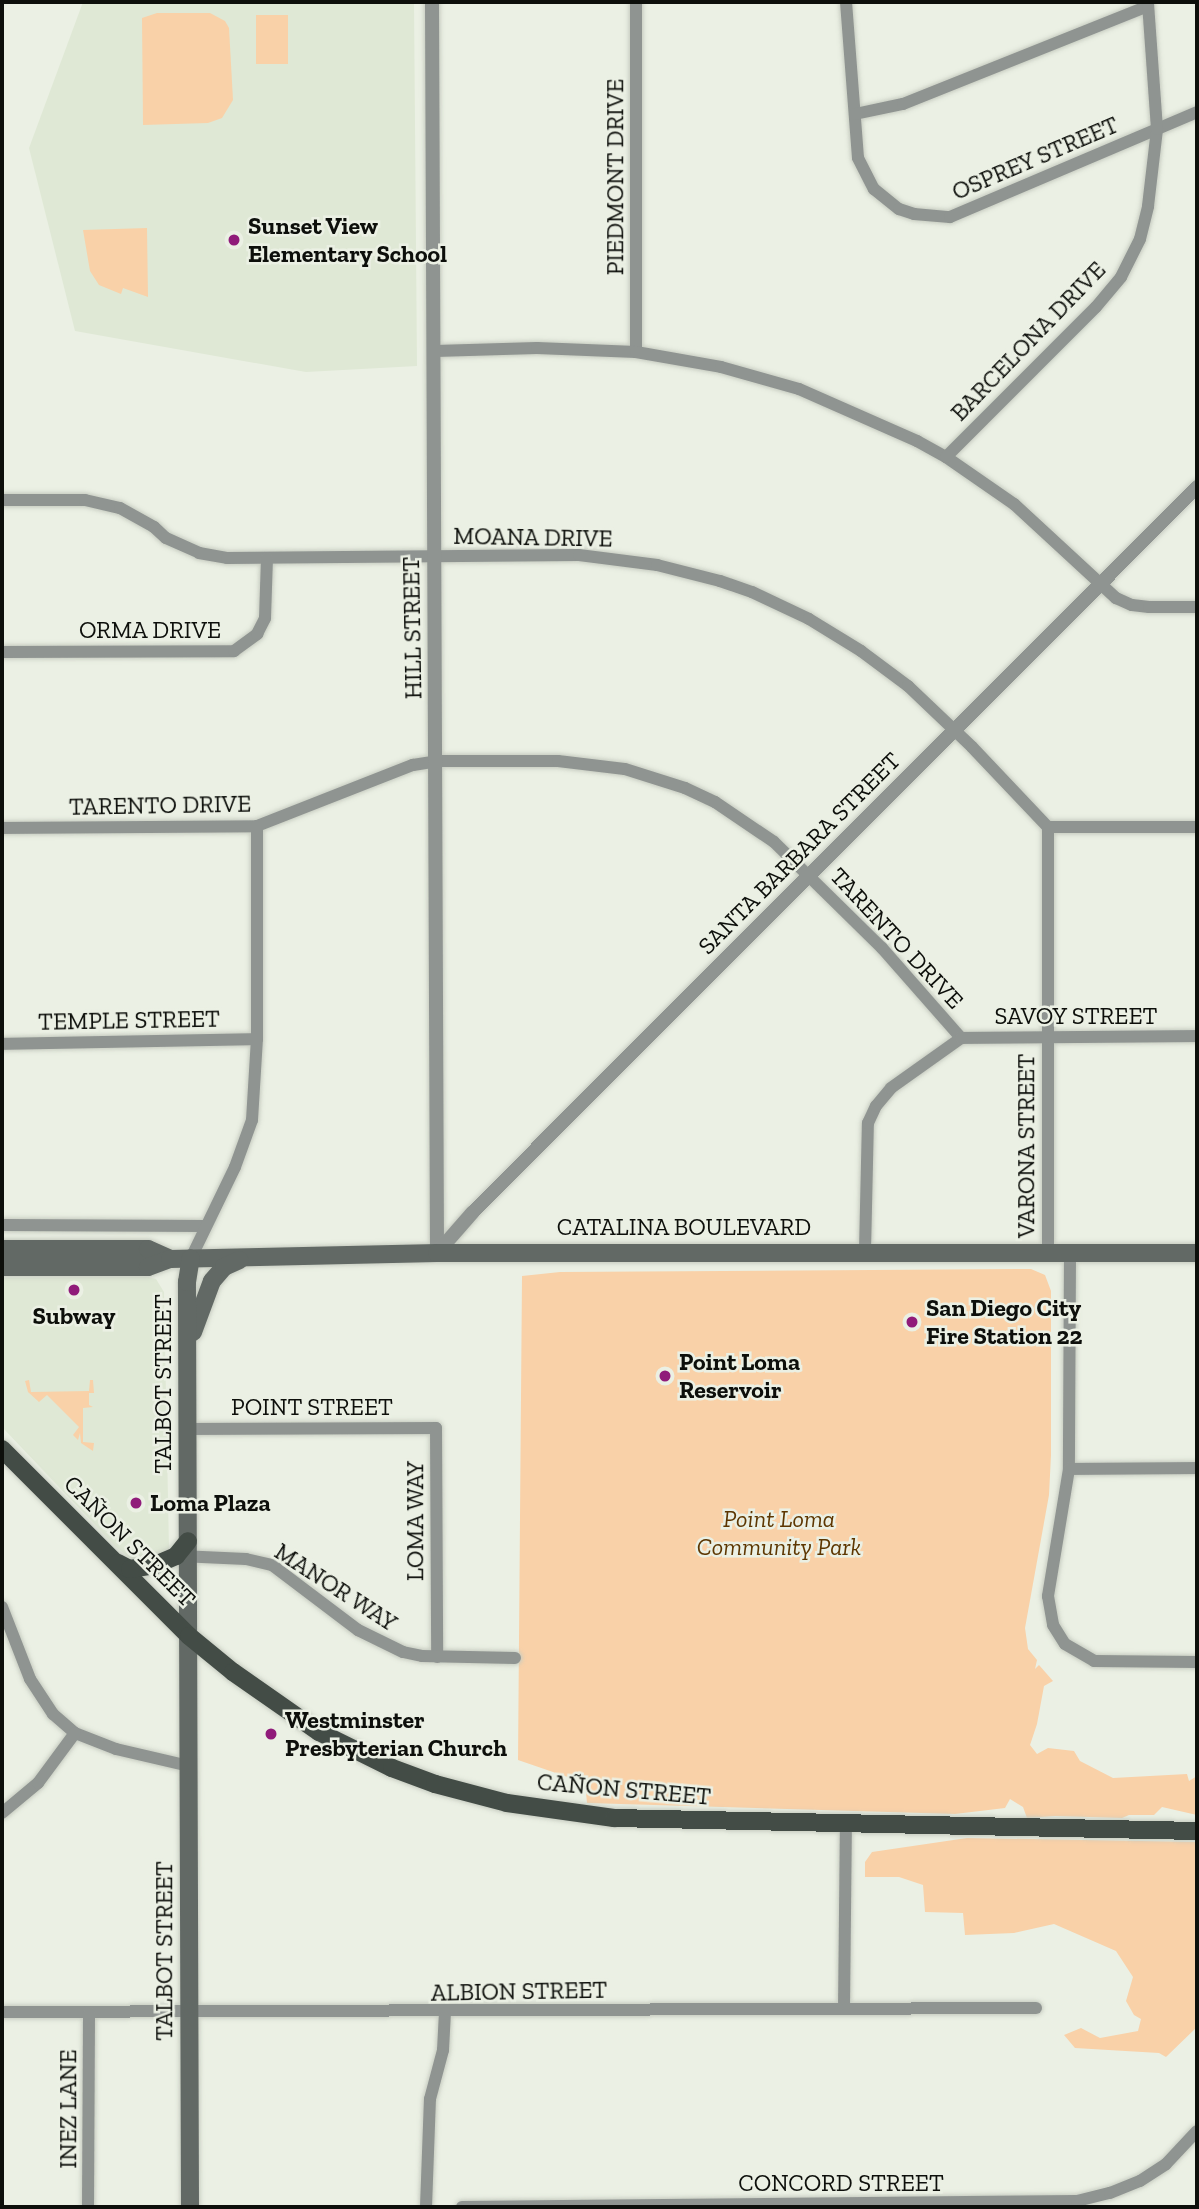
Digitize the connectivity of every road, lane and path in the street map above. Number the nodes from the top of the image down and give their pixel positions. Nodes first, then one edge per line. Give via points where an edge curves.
1 (432, 2) edge
2 (636, 2) edge
3 (846, 2) edge
4 (1148, 4) edge
5 (1197, 113) edge
6 (855, 114) junction
7 (1157, 129) junction
8 (435, 351) junction
9 (636, 352) junction
10 (946, 457) junction
11 (1197, 487) edge
12 (2, 500) edge
13 (435, 556) junction
14 (267, 558) junction
15 (1100, 584) junction
16 (1197, 607) edge
17 (2, 653) edge
18 (954, 730) junction
19 (437, 761) junction
20 (257, 826) junction
21 (1048, 827) junction
22 (1197, 827) edge
23 (2, 828) edge
24 (809, 875) junction
25 (1047, 1036) junction
26 (1197, 1036) edge
27 (961, 1038) junction
28 (257, 1039) junction
29 (2, 1044) edge
30 (2, 1224) edge
31 (205, 1226) junction
32 (2, 1249) edge
33 (865, 1251) junction
34 (437, 1253) junction
35 (1197, 1253) edge
36 (1048, 1254) junction
37 (1070, 1254) junction
38 (247, 1257) junction
39 (191, 1258) junction
40 (170, 1259) junction
41 (2, 1268) edge
42 (188, 1349) junction
43 (436, 1428) joint
44 (188, 1429) junction
45 (2, 1449) edge
46 (1197, 1468) edge
47 (1069, 1469) junction
48 (184, 1551) junction
49 (118, 1563) junction
50 (2, 1607) edge
51 (189, 1636) junction
52 (437, 1657) junction
53 (515, 1658) dead end
54 (1197, 1662) edge
55 (75, 1733) junction
56 (189, 1766) junction
57 (2, 1813) edge
58 (846, 1823) junction
59 (1197, 1831) edge
60 (844, 2008) junction
61 (1036, 2008) dead end
62 (189, 2011) junction
63 (2, 2012) edge
64 (89, 2012) junction
65 (445, 2013) junction
66 (1197, 2131) edge
67 (847, 2205) edge
68 (1052, 2205) edge
69 (637, 2206) edge
70 (88, 2207) edge
71 (190, 2207) edge
72 (426, 2207) edge
73 (462, 2207) edge

1 - 8 street, HILL STREET
2 - 9 street, PIEDMONT DRIVE
3 - 6 street, OSPREY STREET
4 - 6 street via 902,104
4 - 7 street, BARCELONA DRIVE
5 - 7 street, OSPREY STREET
6 - 7 street, OSPREY STREET via 858,158 874,189 898,209 950,217
7 - 10 street, BARCELONA DRIVE via 1140,239 1121,277
8 - 9 street via 537,348
8 - 13 street, HILL STREET
9 - 10 street via 721,367 799,389
10 - 15 street via 1014,504
11 - 15 street, SANTA BARBARA STREET
12 - 14 street, MOANA DRIVE via 85,500 108,505 199,553
13 - 14 street, MOANA DRIVE
13 - 18 street, MOANA DRIVE via 579,555 657,565 720,581 809,619 861,651 908,686
13 - 19 street, HILL STREET
14 - 17 street, ORMA DRIVE via 265,618 257,634 234,651
15 - 16 street via 1132,605
15 - 18 street, SANTA BARBARA STREET
18 - 21 street, MOANA DRIVE
18 - 24 street, SANTA BARBARA STREET
19 - 20 street, TARENTO DRIVE via 413,765
19 - 24 street, TARENTO DRIVE via 558,761 646,775 685,788 744,819
19 - 34 street, HILL STREET
20 - 23 street, TARENTO DRIVE
20 - 28 street, TALBOT STREET
21 - 22 street
21 - 25 street, VARONA STREET
24 - 27 street, TARENTO DRIVE via 883,948
24 - 34 street, SANTA BARBARA STREET
25 - 26 street, SAVOY STREET
25 - 27 street, SAVOY STREET
25 - 36 street, VARONA STREET
27 - 33 street, SAVOY STREET via 891,1088 876,1106 868,1124
28 - 29 street, TEMPLE STREET
28 - 31 street, TALBOT STREET via 252,1119 235,1167
30 - 31 street
31 - 39 street, TALBOT STREET
32 - 40 main road, CATALINA BOULEVARD via 148,1250
33 - 34 main road, CATALINA BOULEVARD
33 - 36 main road, CATALINA BOULEVARD
34 - 38 main road, CATALINA BOULEVARD
35 - 37 main road, CATALINA BOULEVARD
36 - 37 main road, CATALINA BOULEVARD
37 - 47 street, VARONA STREET
38 - 39 main road, CATALINA BOULEVARD
38 - 42 main road via 224,1267 212,1281
39 - 40 main road, CATALINA BOULEVARD
39 - 42 main road, TALBOT STREET
40 - 41 main road, CATALINA BOULEVARD via 148,1267
42 - 44 main road, TALBOT STREET
43 - 44 street, POINT STREET
43 - 52 street, LOMA WAY
44 - 48 main road, TALBOT STREET
45 - 49 main road, CAÑON STREET
46 - 47 street
47 - 54 street, VARONA STREET via 1048,1597 1058,1634 1074,1652 1101,1662
48 - 49 main road via 137,1569
48 - 51 main road, TALBOT STREET
48 - 52 street, MANOR WAY via 272,1565 372,1638 402,1652
49 - 51 main road, CAÑON STREET
50 - 55 street via 30,1679 53,1714
51 - 56 main road, TALBOT STREET
51 - 58 main road, CAÑON STREET via 319,1732 392,1768 472,1795 614,1818
52 - 53 street, MANOR WAY
55 - 56 street via 116,1749
55 - 57 street via 38,1783
56 - 62 main road, TALBOT STREET
58 - 59 main road, CAÑON STREET
58 - 60 street
60 - 61 street, ALBION STREET
60 - 65 street, ALBION STREET
62 - 64 street, ALBION STREET
62 - 65 street, ALBION STREET
62 - 71 main road, TALBOT STREET
63 - 64 street, ALBION STREET
64 - 70 street, INEZ LANE
65 - 72 street via 443,2050 430,2099
66 - 68 street, CONCORD STREET via 1166,2164 1128,2187
67 - 68 street, CONCORD STREET
67 - 69 street, CONCORD STREET
69 - 73 street, CONCORD STREET

